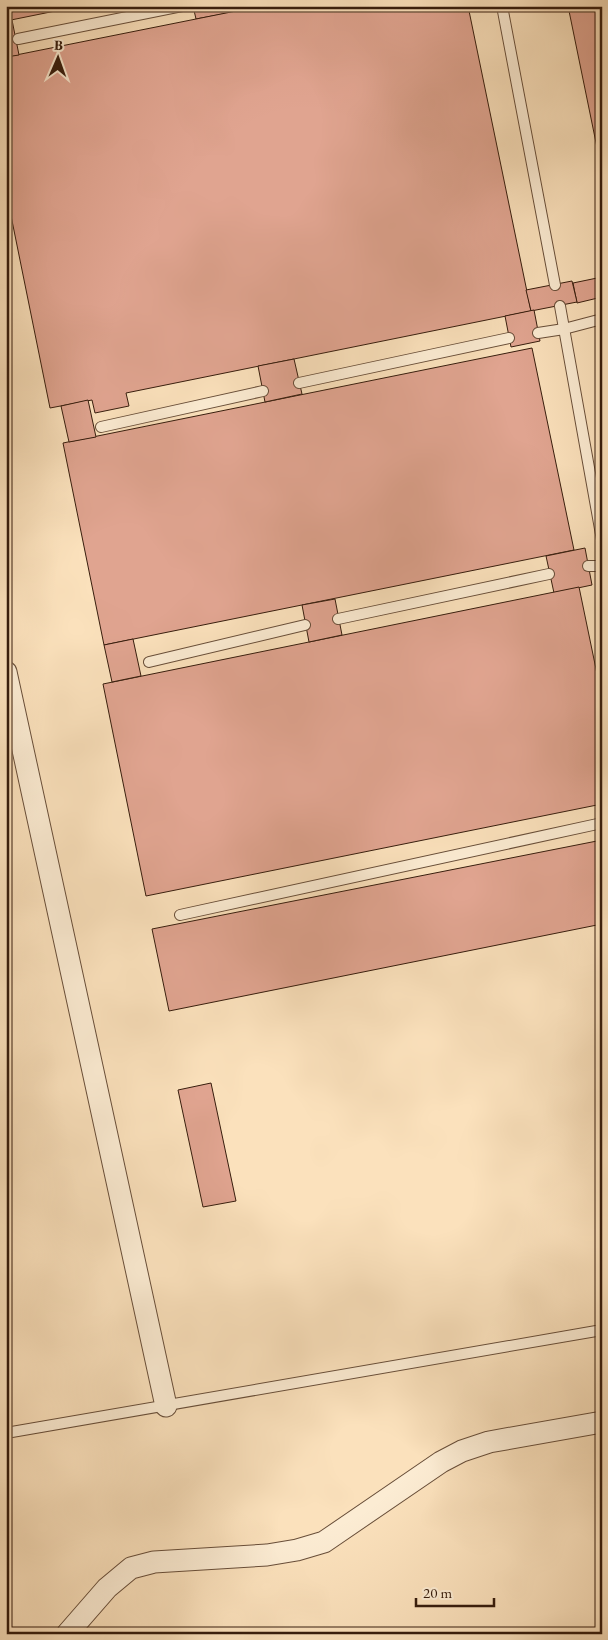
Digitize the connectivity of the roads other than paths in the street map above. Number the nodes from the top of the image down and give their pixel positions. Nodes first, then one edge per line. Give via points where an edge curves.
1 (182, 6) edge
2 (502, 6) edge
3 (18, 39) dead end
4 (555, 285) dead end
5 (560, 306) dead end
6 (602, 319) edge
7 (564, 329) junction
8 (538, 333) dead end
9 (510, 338) dead end
10 (300, 383) dead end
11 (263, 391) dead end
12 (100, 427) dead end
13 (602, 540) edge
14 (588, 566) dead end
15 (602, 566) edge
16 (549, 574) dead end
17 (338, 619) dead end
18 (305, 625) dead end
19 (149, 662) dead end
20 (6, 672) edge
21 (602, 823) edge
22 (180, 915) dead end
23 (602, 1330) edge
24 (166, 1406) junction
25 (602, 1422) edge
26 (6, 1433) edge
27 (67, 1634) edge

1 - 3 lane
2 - 4 lane
5 - 7 lane
6 - 7 lane
7 - 8 lane
7 - 13 lane
9 - 10 lane
11 - 12 lane
14 - 15 lane
16 - 17 lane
18 - 19 lane
20 - 24 street
21 - 22 lane
23 - 24 lane
24 - 26 lane
25 - 27 street via 489,1442 462,1451 315,1545 267,1555 154,1562 131,1568 107,1588

